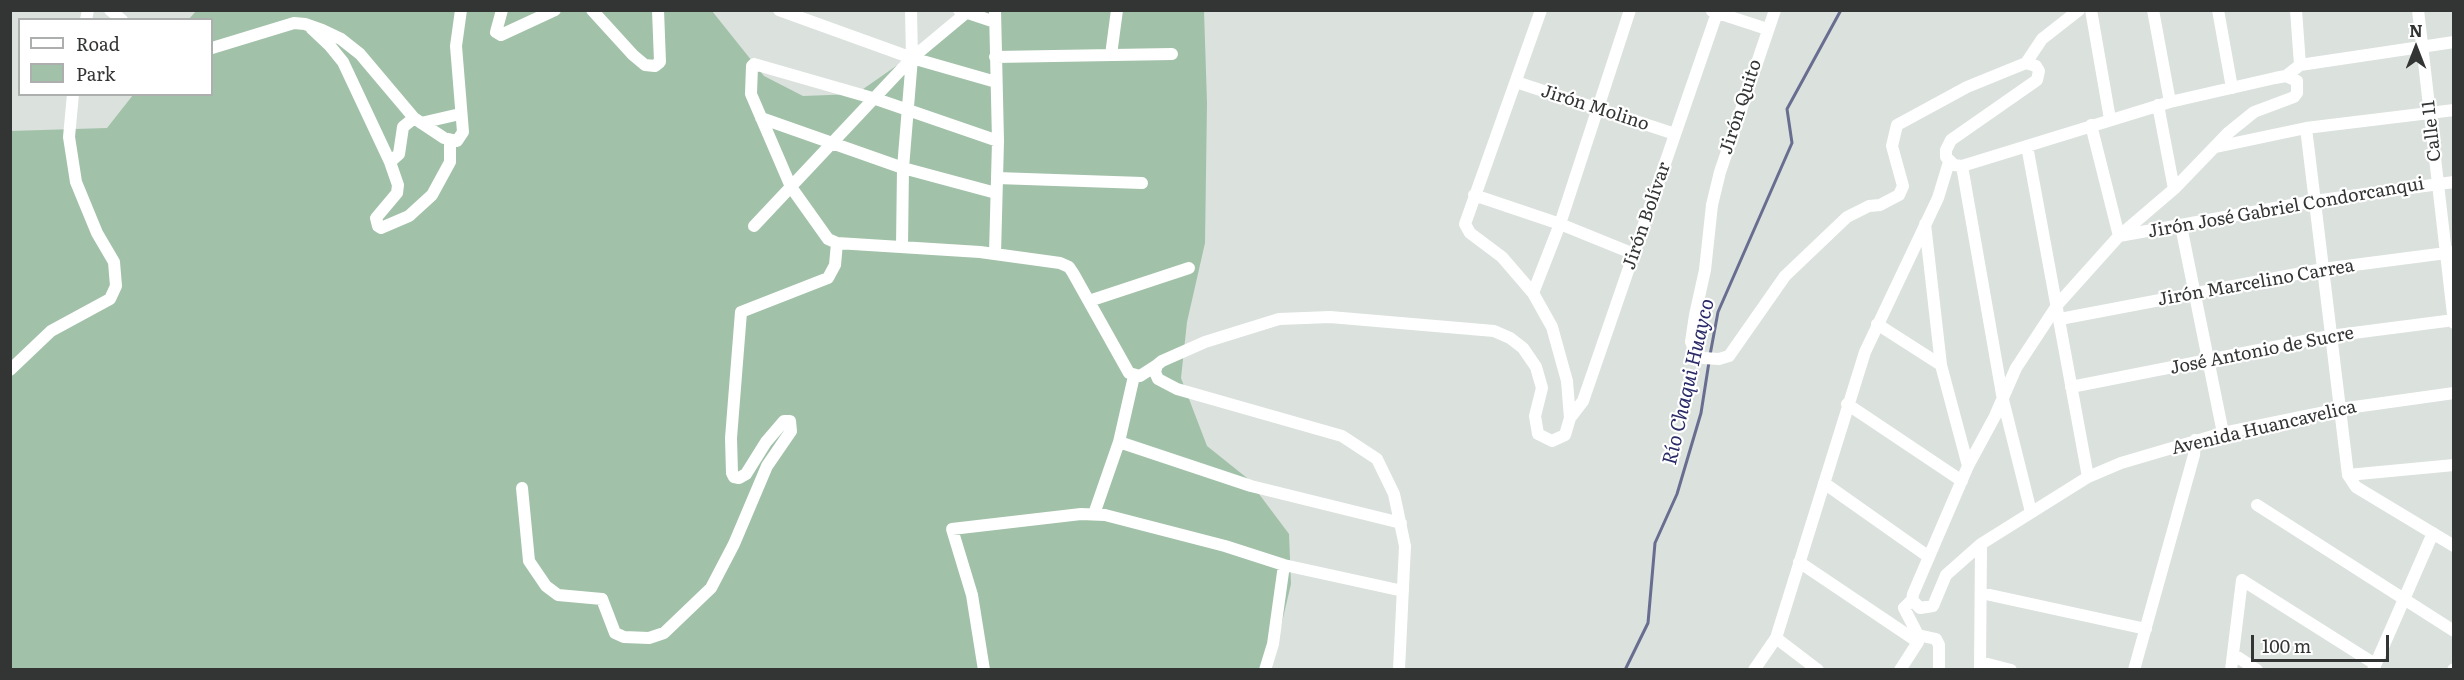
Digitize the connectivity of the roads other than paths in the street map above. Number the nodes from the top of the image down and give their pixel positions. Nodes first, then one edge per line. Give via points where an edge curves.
1 (461, 10) edge
2 (502, 10) edge
3 (555, 10) edge
4 (592, 10) edge
5 (658, 10) edge
6 (779, 10) edge
7 (911, 10) edge
8 (1117, 10) edge
9 (1541, 10) edge
10 (1630, 10) edge
11 (1775, 10) edge
12 (2079, 10) edge
13 (2091, 10) edge
14 (2153, 10) edge
15 (2218, 10) edge
16 (2296, 10) edge
17 (2418, 10) edge
18 (1715, 11) edge
19 (962, 12) edge
20 (995, 16) edge
21 (305, 24) junction
22 (1767, 29) junction
23 (2454, 42) edge
24 (2422, 45) junction
25 (213, 48) edge
26 (1172, 54) dead end
27 (1111, 55) junction
28 (995, 57) junction
29 (912, 58) junction
30 (2026, 63) junction
31 (2300, 65) junction
32 (2286, 76) junction
33 (996, 82) junction
34 (1516, 82) junction
35 (2232, 88) junction
36 (73, 96) edge
37 (876, 99) junction
38 (2164, 104) junction
39 (907, 108) junction
40 (1597, 108) junction
41 (2454, 110) edge
42 (2431, 112) junction
43 (460, 114) junction
44 (761, 118) junction
45 (2110, 119) junction
46 (418, 121) junction
47 (2091, 125) junction
48 (2306, 128) junction
49 (1675, 134) junction
50 (450, 141) junction
51 (998, 141) junction
52 (832, 143) junction
53 (2027, 146) junction
54 (2216, 147) junction
55 (390, 162) junction
56 (1949, 162) junction
57 (1962, 166) junction
58 (903, 168) junction
59 (997, 177) junction
60 (2454, 182) edge
61 (1142, 183) dead end
62 (2438, 183) junction
63 (791, 187) junction
64 (2174, 189) junction
65 (996, 193) junction
66 (1474, 195) junction
67 (2314, 201) junction
68 (1560, 224) junction
69 (1925, 224) junction
70 (754, 226) dead end
71 (2181, 226) junction
72 (2119, 236) junction
73 (837, 243) junction
74 (902, 246) junction
75 (2449, 252) edge
76 (995, 254) junction
77 (1634, 255) junction
78 (1189, 268) dead end
79 (2323, 269) junction
80 (1533, 292) junction
81 (2193, 293) junction
82 (1089, 301) junction
83 (2058, 304) junction
84 (2060, 320) junction
85 (2453, 321) edge
86 (1877, 324) junction
87 (2330, 336) junction
88 (2208, 361) junction
89 (1157, 365) junction
90 (1941, 365) junction
91 (10, 370) edge
92 (1134, 376) junction
93 (2071, 387) junction
94 (2454, 393) edge
95 (2002, 400) junction
96 (1847, 404) junction
97 (2340, 409) junction
98 (1570, 418) junction
99 (2223, 433) junction
100 (2195, 440) junction
101 (1119, 442) junction
102 (2454, 465) edge
103 (1968, 466) junction
104 (2348, 475) junction
105 (2088, 477) junction
106 (1962, 481) junction
107 (1824, 483) junction
108 (522, 488) dead end
109 (2257, 505) dead end
110 (2031, 512) junction
111 (1094, 514) junction
112 (1401, 523) junction
113 (2433, 533) junction
114 (1981, 544) junction
115 (2454, 546) edge
116 (1929, 557) junction
117 (1799, 562) junction
118 (1284, 565) junction
119 (1403, 591) junction
120 (1981, 593) junction
121 (2403, 598) junction
122 (1914, 602) junction
123 (2146, 628) junction
124 (2454, 631) edge
125 (1776, 638) junction
126 (1918, 638) junction
127 (2233, 654) junction
128 (1980, 666) edge
129 (2374, 667) edge
130 (984, 669) edge
131 (1265, 669) edge
132 (1399, 669) edge
133 (1754, 669) edge
134 (1818, 669) edge
135 (1900, 669) edge
136 (1939, 669) edge
137 (2011, 669) edge
138 (2134, 669) edge
139 (2231, 669) edge
140 (2257, 669) edge

1 - 43 street via 456,46
2 - 3 street via 496,32 501,35
4 - 5 street via 633,55 645,65 655,66 660,62
6 - 29 street
7 - 29 street
8 - 27 street
9 - 34 street
10 - 40 street
11 - 22 street, Jirón Quito
12 - 30 street via 2042,39
13 - 45 street
14 - 38 street
15 - 35 street
16 - 31 street
17 - 24 street, Calle 11
18 - 22 street
18 - 49 street, Jirón Bolívar
19 - 20 street
19 - 29 street
20 - 28 street
21 - 25 street via 294,23
21 - 46 street via 341,39 360,54
21 - 55 street via 343,62
22 - 30 street, Jirón Quito via 1712,205 1691,342 1703,358 1729,356 1785,276 1847,217 1899,195 1902,186 1892,146 1897,125 1967,87
23 - 24 street
24 - 31 street
24 - 42 street, Calle 11
26 - 27 street
27 - 28 street
28 - 33 street
29 - 33 street
29 - 37 street
29 - 39 street
30 - 56 street via 2036,66 2037,80 1958,134 1946,150
31 - 32 street
32 - 35 street
32 - 54 street via 2297,81 2294,98 2254,112
33 - 51 street
34 - 40 street, Jirón Molino
34 - 66 street
35 - 38 street
36 - 91 street via 69,137 76,182 114,262 116,286 110,299 51,331
37 - 39 street
37 - 44 street via 754,64 751,94
37 - 52 street
38 - 45 street
38 - 64 street
39 - 51 street
39 - 58 street
40 - 49 street, Jirón Molino
40 - 68 street
41 - 42 street
42 - 48 street
42 - 62 street, Calle 11
43 - 46 street
43 - 50 street via 463,132 457,141
44 - 52 street
44 - 63 street
45 - 47 street
46 - 50 street
46 - 55 street via 403,127 399,154
47 - 53 street
47 - 72 street
48 - 54 street
48 - 67 street
49 - 77 street, Jirón Bolívar
50 - 55 street via 450,162 432,195 409,216 381,228 376,218 397,193
51 - 59 street
52 - 58 street
52 - 63 street
53 - 57 street
53 - 83 street
54 - 64 street
56 - 57 street
56 - 69 street
57 - 95 street
58 - 65 street
58 - 74 street
59 - 61 street
59 - 65 street
60 - 62 street, Jirón José Gabriel Condorcanqui
62 - 67 street, Jirón José Gabriel Condorcanqui
62 - 75 street, Calle 11
63 - 70 street
63 - 73 street via 828,239
64 - 72 street
65 - 76 street
66 - 68 street
66 - 80 street via 1466,229 1502,257
67 - 71 street, Jirón José Gabriel Condorcanqui
67 - 79 street
68 - 77 street
68 - 80 street
69 - 86 street
69 - 90 street
71 - 72 street, Jirón José Gabriel Condorcanqui
71 - 81 street
72 - 83 street
73 - 74 street
73 - 108 street via 835,265 828,278 741,312 731,438 734,477 746,474 784,420 790,421 791,430 767,466 711,588 664,633 649,638 624,637 615,633 602,599 558,595 546,586 529,561
74 - 76 street
75 - 79 street, Jirón Marcelino Carrea
75 - 85 street, Calle 11
76 - 82 street via 1069,267
77 - 98 street, Jirón Bolívar via 1583,402
78 - 82 street
79 - 81 street, Jirón Marcelino Carrea
79 - 87 street
80 - 98 street via 1561,354
81 - 84 street, Jirón Marcelino Carrea
81 - 88 street
82 - 92 street
83 - 84 street
83 - 95 street via 2016,368
84 - 93 street
85 - 87 street, José Antonio de Sucre
86 - 90 street
86 - 96 street
87 - 88 street, José Antonio de Sucre
87 - 97 street
88 - 93 street, José Antonio de Sucre
88 - 99 street
89 - 92 street
89 - 98 street, Jirón Bolívar via 1205,342 1280,319 1330,318 1494,331 1523,348 1536,367 1542,388 1535,416 1538,434 1545,439 1560,439
89 - 112 street via 1155,372 1165,384 1342,436 1363,447 1377,459 1394,494
90 - 103 street
92 - 101 street
93 - 105 street
94 - 97 street, Avenida Huancavelica
95 - 103 street
95 - 110 street
96 - 106 street
96 - 107 street
97 - 99 street, Avenida Huancavelica
97 - 104 street
99 - 100 street, Avenida Huancavelica
100 - 105 street, Avenida Huancavelica
100 - 123 street
101 - 111 street
101 - 112 street via 1251,486
102 - 104 street
103 - 106 street
104 - 113 street via 2356,487
105 - 110 street, Avenida Huancavelica
106 - 116 street
107 - 116 street
107 - 117 street
109 - 121 street
110 - 114 street, Avenida Huancavelica
111 - 118 street via 1226,546
111 - 130 street via 952,529 972,595
112 - 119 street via 1405,546
113 - 115 street
113 - 121 street
114 - 120 street
114 - 122 street, Avenida Huancavelica via 1946,575 1933,606 1926,609
116 - 122 street
117 - 125 street
117 - 126 street
118 - 119 street
118 - 131 street via 1274,644
119 - 132 street
120 - 123 street
120 - 128 street
121 - 124 street
121 - 129 street
122 - 126 street via 1904,608
123 - 138 street
125 - 133 street
125 - 134 street
126 - 135 street
126 - 136 street via 1936,639
127 - 129 street via 2242,580
127 - 139 street
127 - 140 street
128 - 137 street

